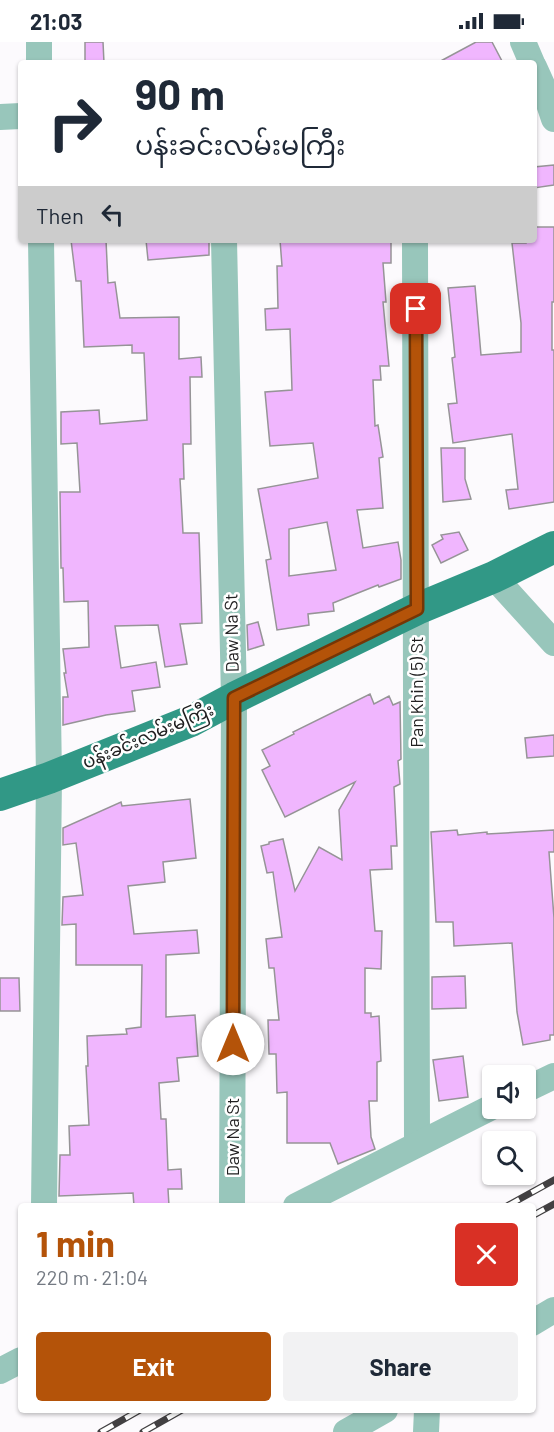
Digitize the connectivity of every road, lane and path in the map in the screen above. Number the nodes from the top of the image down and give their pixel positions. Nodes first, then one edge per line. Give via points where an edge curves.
1 (39, 42) edge
2 (523, 42) edge
3 (39, 60) edge
4 (530, 60) edge
5 (537, 79) edge
6 (18, 116) edge
7 (0, 117) edge
8 (554, 119) edge
9 (40, 243) edge
10 (224, 243) edge
11 (416, 243) edge
12 (554, 548) edge
13 (494, 577) junction
14 (417, 609) junction
15 (554, 642) edge
16 (234, 698) junction
17 (49, 778) junction
18 (0, 795) edge
19 (554, 1076) edge
20 (536, 1085) edge
21 (482, 1112) edge
22 (417, 1144) junction
23 (44, 1203) edge
24 (232, 1203) edge
25 (302, 1203) edge
26 (554, 1310) edge
27 (536, 1321) edge
28 (18, 1362) edge
29 (0, 1371) edge
30 (380, 1413) edge
31 (427, 1413) edge
32 (346, 1432) edge
33 (426, 1432) edge

1 - 3 street
2 - 4 street
5 - 8 street
6 - 7 street
9 - 17 street
10 - 16 street, Daw Na St
11 - 14 street, Pan Khin (5) St
12 - 13 main road, ပန်းခင်းလမ်းမကြီး
13 - 14 main road, ပန်းခင်းလမ်းမကြီး
13 - 15 street
14 - 16 main road, ပန်းခင်းလမ်းမကြီး
14 - 22 street, Pan Khin (5) St
16 - 17 main road, ပန်းခင်းလမ်းမကြီး via 191,721
16 - 24 street, Daw Na St
17 - 18 main road, ပန်းခင်းလမ်းမကြီး
17 - 23 street
19 - 20 street
21 - 22 street
22 - 25 street
26 - 27 street
28 - 29 street
30 - 32 street
31 - 33 street

